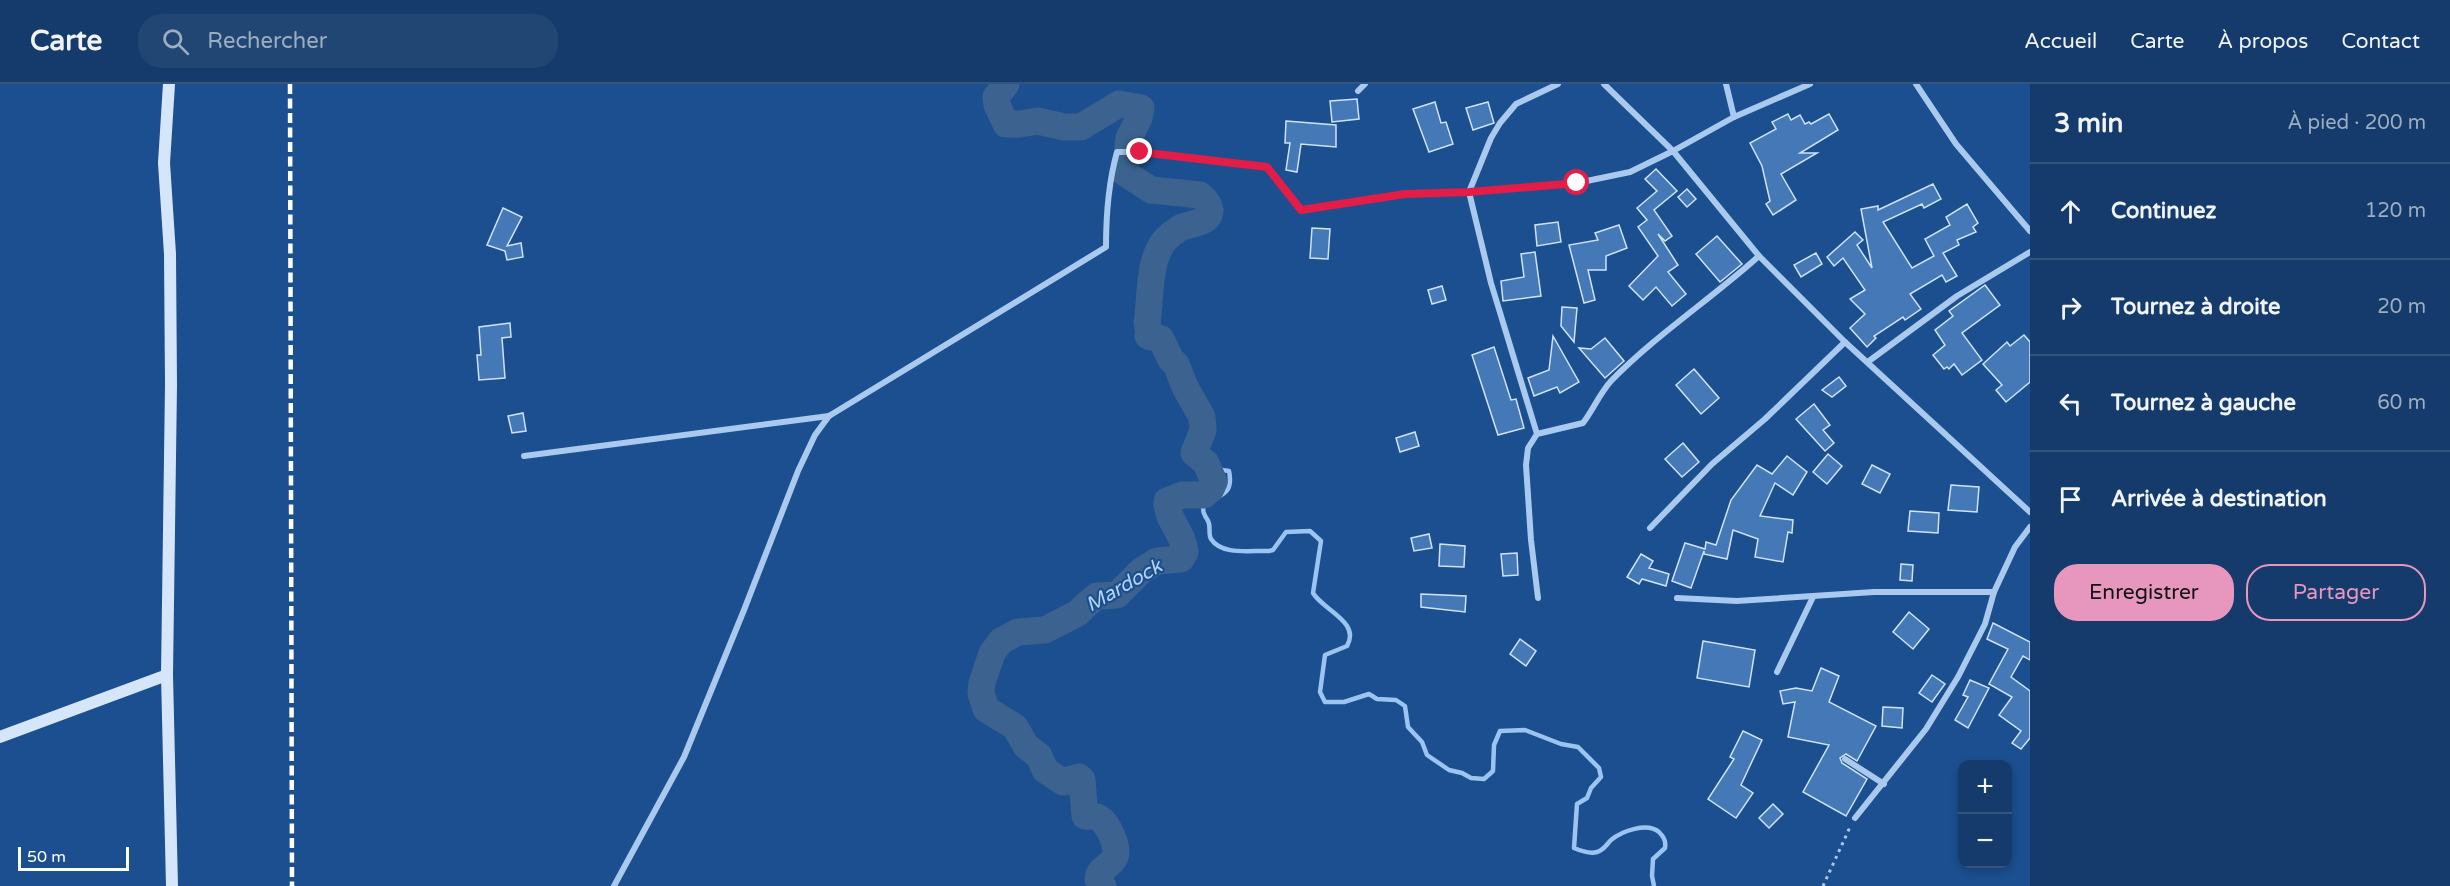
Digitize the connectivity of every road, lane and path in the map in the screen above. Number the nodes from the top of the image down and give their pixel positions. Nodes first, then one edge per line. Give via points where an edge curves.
1 (169, 84) edge
2 (1365, 84) edge
3 (1558, 84) edge
4 (1604, 84) edge
5 (1726, 84) edge
6 (1810, 84) edge
7 (1916, 84) edge
8 (1358, 92) dead end
9 (1734, 117) junction
10 (1673, 152) junction
11 (1469, 192) junction
12 (2030, 231) edge
13 (2030, 252) edge
14 (1759, 256) junction
15 (1845, 342) junction
16 (1869, 361) junction
17 (829, 416) junction
18 (1537, 434) junction
19 (524, 456) dead end
20 (2030, 512) edge
21 (2030, 527) edge
22 (1650, 528) dead end
23 (1994, 592) junction
24 (1814, 597) junction
25 (1538, 598) dead end
26 (1677, 598) dead end
27 (1777, 672) dead end
28 (167, 675) junction
29 (0, 738) edge
30 (1845, 759) dead end
31 (1884, 784) junction
32 (1855, 819) joint
33 (172, 886) edge
34 (614, 886) edge
35 (1823, 886) edge

1 - 28 street via 164,163 170,254 171,385
2 - 8 street
3 - 11 street via 1516,104 1500,123
4 - 10 street
5 - 9 street
6 - 9 street
7 - 12 street via 1956,144
9 - 10 street
10 - 11 street via 1630,172 1577,183
10 - 14 street
11 - 17 street via 1405,194 1301,210 1267,167 1117,152 1109,180 1106,247
11 - 18 street via 1491,283
13 - 16 street via 1957,296
14 - 15 street
14 - 18 street via 1682,317 1610,383 1583,423
15 - 16 street
15 - 22 street via 1712,464
16 - 20 street
17 - 19 street
17 - 34 street via 798,471 684,757
18 - 25 street via 1528,448 1526,465
21 - 23 street via 2015,547
23 - 24 street via 1874,592
23 - 31 street via 1985,624 1958,677 1926,729
24 - 26 street via 1737,602
24 - 27 street
28 - 29 street
28 - 33 street
30 - 31 street
31 - 32 street
32 - 35 path

